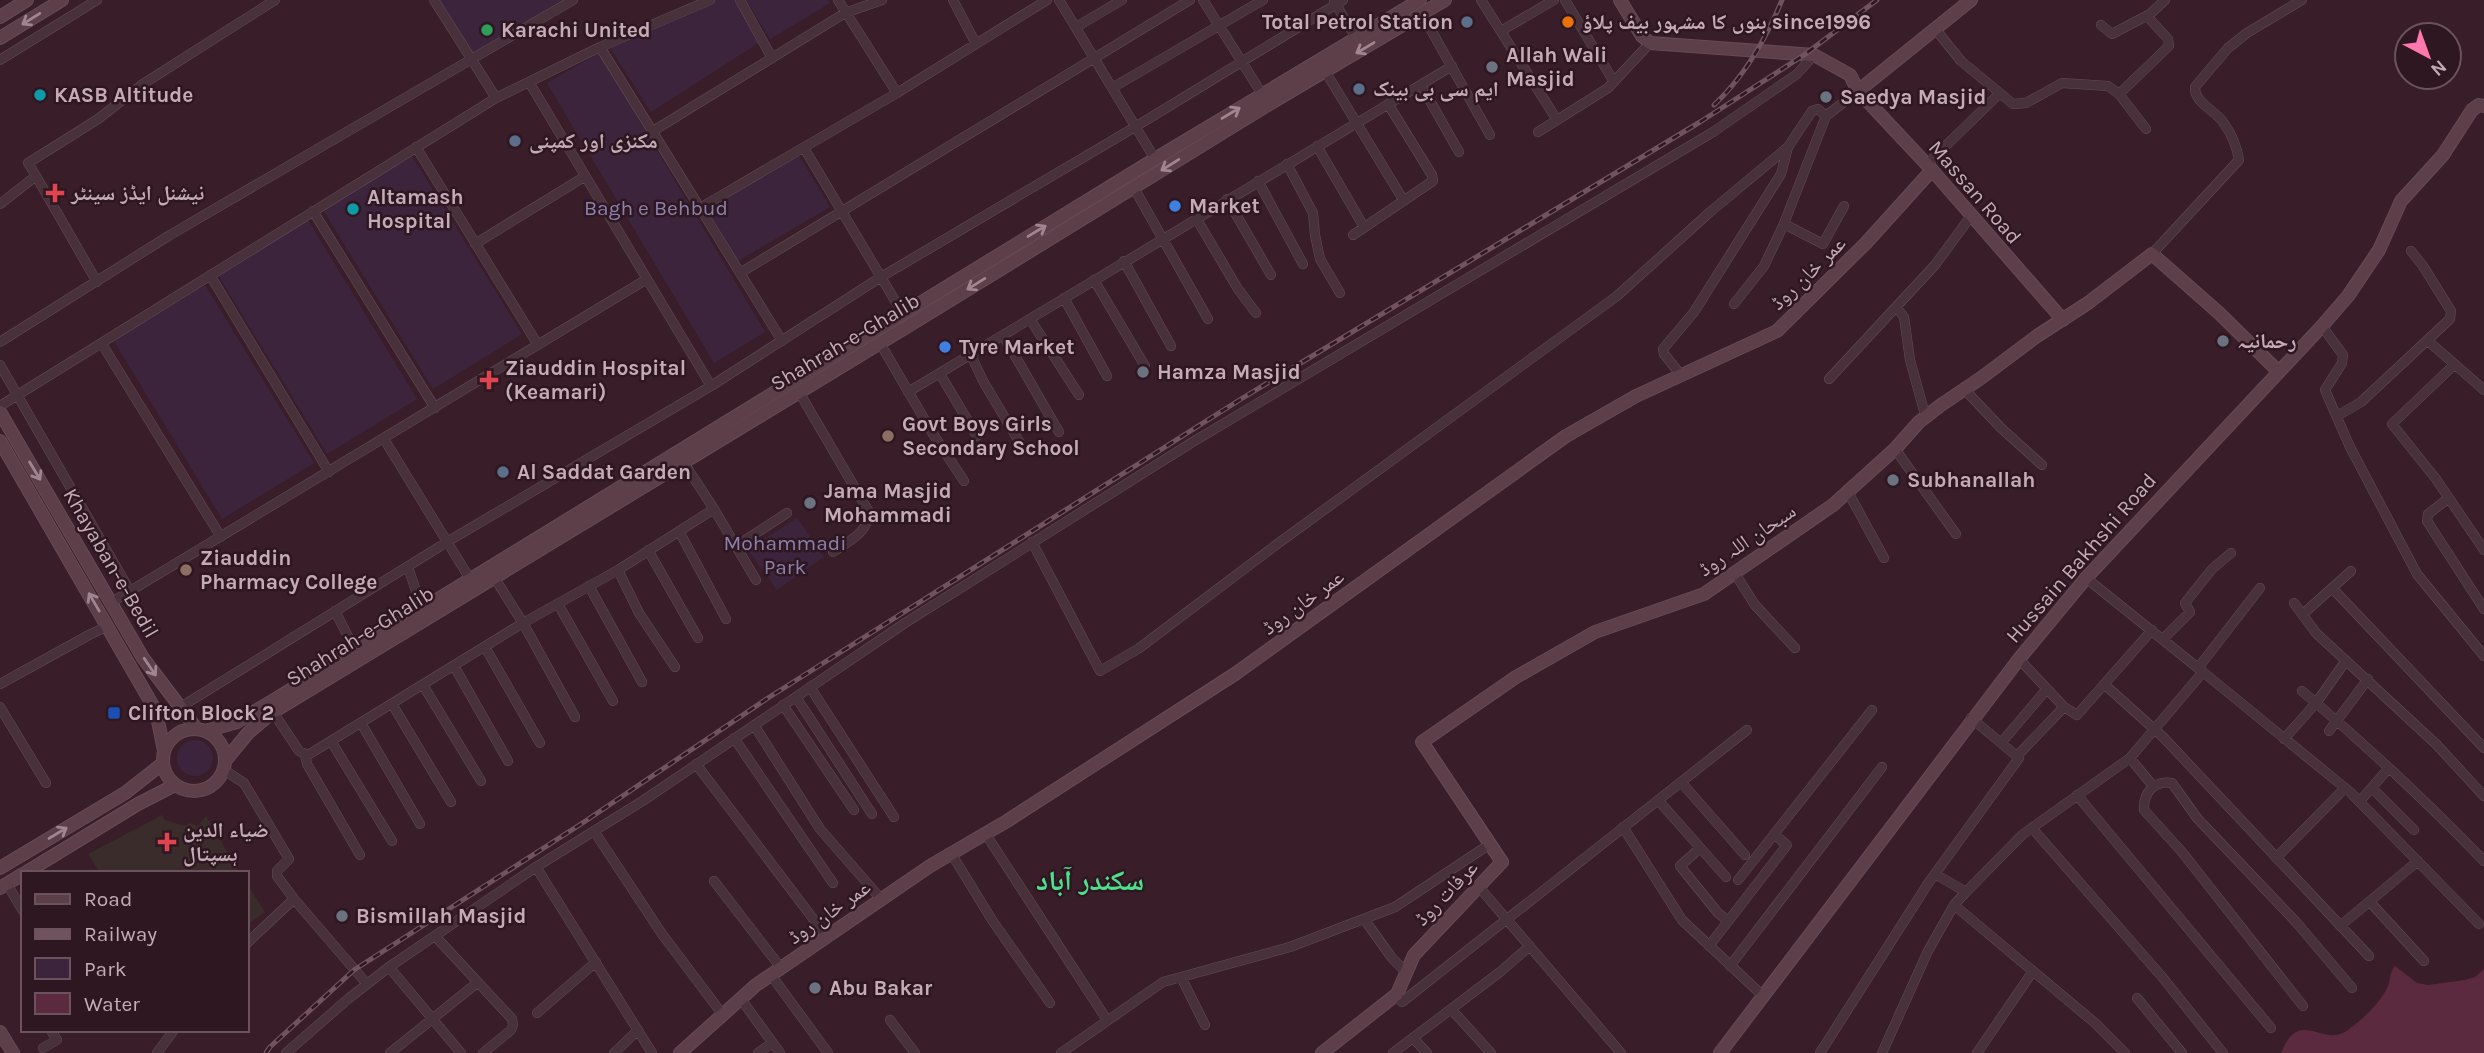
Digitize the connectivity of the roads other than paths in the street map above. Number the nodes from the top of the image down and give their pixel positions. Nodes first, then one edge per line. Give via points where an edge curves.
1 (27, 0) edge
2 (62, 0) edge
3 (97, 0) edge
4 (275, 0) edge
5 (435, 0) edge
6 (573, 0) edge
7 (710, 0) edge
8 (740, 0) edge
9 (838, 0) edge
10 (882, 0) edge
11 (953, 0) edge
12 (1047, 0) edge
13 (1059, 0) edge
14 (1122, 0) edge
15 (1190, 0) edge
16 (1203, 0) edge
17 (1262, 0) edge
18 (1420, 0) edge
19 (1445, 0) edge
20 (1481, 0) edge
21 (1554, 0) edge
22 (1565, 0) edge
23 (1620, 0) edge
24 (1971, 0) edge
25 (2165, 0) edge
26 (2302, 0) edge
27 (1337, 1) edge
28 (845, 13) junction
29 (1422, 13) junction
30 (2147, 16) junction
31 (0, 17) edge
32 (2101, 24) dead end
33 (1220, 26) junction
34 (1076, 27) junction
35 (1936, 30) junction
36 (1501, 31) junction
37 (0, 38) edge
38 (1356, 38) junction
39 (1650, 43) junction
40 (976, 44) junction
41 (600, 47) junction
42 (1814, 55) junction
43 (772, 58) junction
44 (1094, 58) junction
45 (0, 61) edge
46 (471, 61) junction
47 (1241, 62) junction
48 (1452, 66) junction
49 (1325, 71) junction
50 (529, 82) junction
51 (1614, 82) junction
52 (1421, 85) junction
53 (1112, 88) junction
54 (1858, 91) junction
55 (898, 93) junction
56 (1262, 94) junction
57 (1998, 94) junction
58 (2119, 94) junction
59 (496, 98) junction
60 (1388, 104) junction
61 (2484, 106) edge
62 (1826, 116) junction
63 (1557, 120) junction
64 (1357, 124) junction
65 (1135, 127) junction
66 (2146, 129) dead end
67 (653, 131) junction
68 (1538, 132) dead end
69 (1490, 135) dead end
70 (1317, 146) junction
71 (416, 147) junction
72 (1788, 147) junction
73 (804, 148) junction
74 (1459, 152) dead end
75 (1156, 159) junction
76 (1287, 164) junction
77 (1930, 167) junction
78 (36, 176) junction
79 (584, 177) junction
80 (1258, 181) junction
81 (1133, 188) junction
82 (1227, 199) junction
83 (1404, 201) junction
84 (0, 204) edge
85 (1844, 206) dead end
86 (700, 208) junction
87 (313, 211) junction
88 (843, 212) junction
89 (1971, 216) junction
90 (1196, 218) junction
91 (1784, 224) junction
92 (1364, 227) junction
93 (1353, 234) dead end
94 (1162, 238) junction
95 (475, 244) junction
96 (2411, 251) dead end
97 (2152, 254) junction
98 (1124, 261) junction
99 (1303, 264) dead end
100 (740, 273) junction
101 (210, 275) junction
102 (1271, 275) dead end
103 (881, 277) junction
104 (646, 279) junction
105 (1094, 279) junction
106 (97, 282) junction
107 (1340, 293) dead end
108 (1064, 298) junction
109 (1734, 303) dead end
110 (1896, 307) junction
111 (1256, 313) dead end
112 (903, 314) junction
113 (1030, 319) junction
114 (1208, 319) dead end
115 (2063, 320) junction
116 (2322, 326) junction
117 (1003, 335) junction
118 (2427, 340) junction
119 (782, 341) junction
120 (0, 342) edge
121 (880, 343) junction
122 (102, 344) junction
123 (538, 345) junction
124 (1171, 346) dead end
125 (971, 355) junction
126 (0, 365) edge
127 (2454, 365) junction
128 (1145, 366) dead end
129 (2278, 371) junction
130 (940, 374) junction
131 (1681, 375) junction
132 (1107, 376) dead end
133 (1829, 379) dead end
134 (711, 386) junction
135 (1965, 390) junction
136 (2484, 390) edge
137 (799, 392) junction
138 (908, 392) junction
139 (1079, 395) dead end
140 (17, 396) junction
141 (0, 406) edge
142 (435, 408) junction
143 (0, 412) edge
144 (2337, 416) junction
145 (1926, 418) junction
146 (1059, 432) dead end
147 (977, 436) dead end
148 (384, 439) junction
149 (0, 441) edge
150 (1020, 443) dead end
151 (1895, 449) junction
152 (680, 457) junction
153 (2042, 465) dead end
154 (329, 472) junction
155 (964, 481) dead end
156 (1848, 492) junction
157 (2449, 498) junction
158 (714, 509) junction
159 (787, 513) dead end
160 (679, 531) junction
161 (1956, 534) dead end
162 (221, 537) junction
163 (447, 542) junction
164 (1032, 542) junction
165 (736, 546) junction
166 (649, 550) junction
167 (2484, 550) edge
168 (834, 552) dead end
169 (2231, 553) dead end
170 (1884, 558) dead end
171 (408, 567) junction
172 (618, 570) junction
173 (2351, 571) dead end
174 (491, 572) junction
175 (1734, 572) junction
176 (2086, 578) junction
177 (470, 579) junction
178 (757, 580) dead end
179 (589, 586) junction
180 (2260, 588) dead end
181 (2333, 589) junction
182 (130, 591) junction
183 (112, 602) junction
184 (2294, 603) dead end
185 (558, 604) junction
186 (422, 609) junction
187 (2484, 609) edge
188 (335, 611) junction
189 (2303, 614) junction
190 (726, 619) dead end
191 (523, 624) junction
192 (108, 626) junction
193 (2152, 630) junction
194 (698, 638) dead end
195 (2162, 639) junction
196 (485, 647) junction
197 (1795, 648) dead end
198 (355, 650) junction
199 (2484, 656) edge
200 (2018, 659) junction
201 (2345, 662) junction
202 (454, 666) junction
203 (675, 667) dead end
204 (2201, 670) junction
205 (2368, 679) junction
206 (642, 682) dead end
207 (0, 684) edge
208 (2104, 684) junction
209 (423, 685) junction
210 (810, 687) junction
211 (2046, 690) junction
212 (2302, 691) dead end
213 (796, 696) junction
214 (613, 701) dead end
215 (2316, 703) junction
216 (392, 704) junction
217 (783, 705) junction
218 (0, 707) edge
219 (2064, 707) junction
220 (179, 708) junction
221 (269, 710) junction
222 (1872, 710) dead end
223 (575, 718) dead end
224 (1971, 718) junction
225 (2337, 720) junction
226 (361, 723) junction
227 (754, 725) junction
228 (201, 729) junction
229 (2154, 729) junction
230 (1747, 730) dead end
231 (2329, 731) dead end
232 (734, 738) junction
233 (2284, 739) junction
234 (331, 741) junction
235 (1422, 742) joint
236 (540, 743) dead end
237 (2001, 743) junction
238 (2484, 748) edge
239 (305, 755) junction
240 (2017, 756) junction
241 (163, 757) junction
242 (2130, 758) junction
243 (508, 761) dead end
244 (696, 764) junction
245 (224, 765) junction
246 (1882, 767) dead end
247 (2388, 769) junction
248 (481, 781) dead end
249 (1681, 782) junction
250 (46, 783) dead end
251 (175, 785) junction
252 (2153, 786) junction
253 (2345, 788) junction
254 (2372, 788) junction
255 (2077, 795) junction
256 (2484, 796) edge
257 (1658, 800) junction
258 (2360, 801) junction
259 (451, 802) dead end
260 (854, 810) dead end
261 (872, 814) dead end
262 (894, 817) dead end
263 (420, 824) dead end
264 (1623, 827) junction
265 (2032, 828) junction
266 (2414, 830) dead end
267 (594, 831) junction
268 (985, 833) junction
269 (1774, 834) junction
270 (391, 841) dead end
271 (1490, 844) junction
272 (1700, 848) junction
273 (951, 853) junction
274 (360, 855) dead end
275 (1745, 855) dead end
276 (2276, 858) junction
277 (2484, 861) edge
278 (2418, 862) junction
279 (536, 867) junction
280 (0, 868) edge
281 (29, 871) edge
282 (1935, 874) junction
283 (21, 876) edge
284 (1726, 877) dead end
285 (1738, 880) dead end
286 (714, 881) dead end
287 (833, 883) dead end
288 (4, 886) edge
289 (1479, 887) junction
290 (1966, 892) junction
291 (293, 899) junction
292 (881, 899) junction
293 (2370, 902) junction
294 (1954, 905) junction
295 (21, 908) edge
296 (1364, 919) junction
297 (1507, 919) junction
298 (1728, 921) junction
299 (2479, 924) dead end
300 (2340, 926) junction
301 (435, 936) junction
302 (827, 937) junction
303 (248, 942) edge
304 (1530, 946) junction
305 (1709, 946) junction
306 (2369, 956) dead end
307 (2424, 961) dead end
308 (596, 962) junction
309 (1730, 966) junction
310 (389, 967) junction
311 (776, 971) junction
312 (2033, 971) junction
313 (1406, 972) junction
314 (1181, 977) junction
315 (477, 983) junction
316 (367, 984) junction
317 (2352, 988) dead end
318 (1396, 994) junction
319 (1762, 995) junction
320 (2137, 998) dead end
321 (741, 999) junction
322 (1050, 1003) dead end
323 (2304, 1006) dead end
324 (1451, 1009) junction
325 (537, 1013) dead end
326 (723, 1015) junction
327 (433, 1020) junction
328 (890, 1020) dead end
329 (1107, 1020) junction
330 (1205, 1025) dead end
331 (2271, 1028) dead end
332 (638, 1030) junction
333 (0, 1032) edge
334 (51, 1032) edge
335 (173, 1032) edge
336 (1413, 1038) junction
337 (772, 1043) junction
338 (43, 1048) dead end
339 (13, 1053) edge
340 (157, 1053) edge
341 (286, 1053) edge
342 (390, 1053) edge
343 (461, 1053) edge
344 (483, 1053) edge
345 (614, 1053) edge
346 (652, 1053) edge
347 (680, 1053) edge
348 (758, 1053) edge
349 (780, 1053) edge
350 (828, 1053) edge
351 (915, 1053) edge
352 (1060, 1053) edge
353 (1322, 1053) edge
354 (1393, 1053) edge
355 (1427, 1053) edge
356 (1491, 1053) edge
357 (1621, 1053) edge
358 (1720, 1053) edge
359 (1820, 1053) edge
360 (1882, 1053) edge
361 (1977, 1053) edge
362 (2125, 1053) edge
363 (2182, 1053) edge
364 (2223, 1053) edge

1 - 31 street
2 -> 37 street
3 - 45 street
4 - 78 street via 28,163
5 - 46 street
6 - 46 street
7 - 41 street
8 - 43 street
9 - 28 street
10 - 28 street
11 - 40 street
12 - 40 street
13 - 34 street
14 - 34 street
15 - 44 street
16 - 33 street
17 - 33 street
18 - 38 street, Shahrah-e-Ghalib
19 - 29 street, Shahrah-e-Ghalib
20 - 36 street
21 - 36 street
22 - 51 street
23 - 39 street
24 - 35 street
25 - 30 street
26 - 97 street via 2228,48 2195,87 2196,96 2222,121 2239,160
27 - 38 street
27 - 47 street
28 - 43 street
28 - 55 street
29 - 48 street
29 -> 49 street, Shahrah-e-Ghalib
30 - 32 street via 2112,34
30 - 58 street via 2169,46
33 - 47 street
33 - 53 street
34 - 44 street
35 - 54 street
35 - 57 street via 1961,61
36 - 63 street
38 - 56 street, Shahrah-e-Ghalib
39 - 42 street
39 - 51 street
40 - 55 street
41 - 50 street
41 - 67 street
42 - 54 street, Massan Road via 1850,75
42 - 164 street via 1797,74 1713,132
43 - 67 street
44 - 53 street
44 - 88 street
46 - 59 street
46 - 106 street
47 - 56 street
47 - 65 street
48 - 52 street
48 - 69 street
49 - 64 street
49 -> 81 street, Shahrah-e-Ghalib
50 - 59 street
50 - 79 street
51 - 63 street
52 - 60 street
52 - 74 street
53 - 65 street
54 - 62 street
54 - 77 street, Massan Road
55 - 73 street
75 -> 56 street, Shahrah-e-Ghalib
57 - 58 street via 2020,105 2062,83 2108,86
57 - 77 street
58 - 66 street
59 - 71 street
60 - 64 street
60 - 83 street via 1433,179
61 - 116 street, Hussain Bakhshi Road via 2472,110 2443,155 2407,194 2379,250
62 - 72 street via 1814,109
62 - 91 street
63 - 68 street
64 - 70 street
64 - 83 street
65 - 75 street
65 - 103 street
67 - 86 street
70 - 76 street
70 - 92 street
71 - 87 street
71 - 95 street
72 - 131 street via 1774,186 1694,312 1665,344 1664,354
72 - 164 street via 1617,296 1138,649 1100,671
73 - 86 street
73 - 88 street
112 -> 75 street, Shahrah-e-Ghalib
76 - 80 street
76 - 107 street via 1313,213 1320,259
77 - 89 street, Massan Road
77 - 131 street, عمر خان روڈ via 1866,243 1777,331
78 - 84 street
78 - 106 street
79 - 95 street
79 - 104 street
80 - 82 street
80 - 99 street
81 - 94 street
81 -> 121 street, Shahrah-e-Ghalib
82 - 90 street
82 - 102 street
83 - 92 street
85 - 91 street via 1823,244
86 - 100 street
87 - 101 street
87 - 142 street
88 - 100 street
88 - 103 street
89 - 110 street
89 - 115 street, Massan Road
90 - 94 street
90 - 111 street
91 - 109 street via 1764,266
92 - 93 street
94 - 98 street
94 - 114 street
95 - 123 street
96 - 118 street via 2452,314
97 - 115 street, سبحان اللہ روڈ
97 - 129 street
98 - 105 street
98 - 124 street
100 - 119 street
101 - 122 street
101 - 154 street
103 - 112 street
103 - 119 street
104 - 123 street
104 - 134 street
105 - 108 street
105 - 128 street
106 - 120 street
108 - 113 street
108 - 132 street
110 - 133 street
110 - 145 street via 1904,317
112 - 152 street, Shahrah-e-Ghalib
113 - 117 street
113 - 139 street
115 - 135 street, سبحان اللہ روڈ
116 - 129 street, Hussain Bakhshi Road
116 - 144 street via 2343,355 2325,390
117 - 125 street
117 - 146 street
118 - 127 street
118 - 144 street via 2361,402
119 - 134 street
121 - 137 street, Shahrah-e-Ghalib
121 - 138 street
122 - 140 street
122 - 162 street
123 - 142 street
125 - 130 street
125 - 150 street
126 - 140 street
127 - 136 street
127 - 157 street via 2392,424
129 - 176 street, Hussain Bakhshi Road
130 - 138 street
130 - 147 street
131 - 268 street, عمر خان روڈ via 1566,436 1239,671
134 - 163 street
135 - 145 street, سبحان اللہ روڈ
135 - 153 street
137 - 152 street, Shahrah-e-Ghalib
137 - 168 street via 869,512 860,533
138 - 155 street
140 - 141 street
140 - 182 street
142 - 148 street
143 -> 183 street, Khayaban-e-Bedil
144 - 199 street via 2417,574
145 - 151 street, سبحان اللہ روڈ
148 - 154 street
148 - 163 street
192 -> 149 street, Khayaban-e-Bedil
151 - 156 street, سبحان اللہ روڈ
151 - 161 street
152 - 158 street
152 - 174 street, Shahrah-e-Ghalib
154 - 162 street
156 - 170 street
156 - 175 street, سبحان اللہ روڈ
157 - 167 street
157 - 187 street via 2428,514 2427,521
158 - 160 street
158 - 165 street
159 - 165 street
160 - 166 street
160 - 190 street
162 - 182 street
163 - 171 street
163 - 177 street
164 - 210 street
165 - 178 street
166 - 172 street
166 - 194 street
169 - 195 street via 2185,603 2190,612
171 - 186 street
171 - 188 street
172 - 179 street
172 - 203 street via 639,613
173 - 181 street
174 - 177 street, Shahrah-e-Ghalib
174 - 191 street
174 - 221 street, Shahrah-e-Ghalib
175 - 197 street via 1755,605
175 - 235 street, سبحان اللہ روڈ via 1704,594 1595,632 1516,677
176 - 193 street
176 - 200 street, Hussain Bakhshi Road
177 - 186 street, Shahrah-e-Ghalib
179 - 185 street
179 - 206 street
180 - 204 street
181 - 189 street
181 - 238 street
182 - 183 street
183 -> 220 street, Khayaban-e-Bedil via 143,658
184 - 189 street
185 - 191 street
185 - 214 street
186 - 198 street, Shahrah-e-Ghalib
188 - 198 street
188 - 220 street
189 - 201 street
191 - 196 street
191 - 223 street
192 - 207 street
192 - 241 street, Khayaban-e-Bedil via 156,711
193 - 195 street
193 - 208 street
195 - 204 street
196 - 202 street
196 - 236 street
198 - 221 street, Shahrah-e-Ghalib
200 - 211 street
200 - 224 street, Hussain Bakhshi Road
201 - 205 street
201 - 215 street
202 - 209 street
202 - 243 street
204 - 229 street
204 - 233 street
205 - 225 street
205 - 256 street
208 - 219 street via 2079,714
208 - 229 street
209 - 216 street
209 - 248 street
210 - 213 street
210 - 262 street
211 - 219 street
211 - 237 street
212 - 215 street
213 - 217 street
213 - 261 street
215 - 225 street
215 - 233 street
216 - 226 street
216 - 259 street
217 - 227 street
217 - 260 street
218 - 250 street
219 - 240 street
220 - 228 street, Khayaban-e-Bedil
221 - 228 street
221 - 239 street
221 - 245 street
222 - 269 street
224 - 237 street
224 - 319 street, Hussain Bakhshi Road
225 - 231 street
225 - 247 street
226 - 234 street
226 - 263 street
227 - 232 street
227 - 292 street via 820,829
228 - 241 street via 182,731 170,739
228 - 245 street via 223,748
229 - 242 street
229 - 276 street
230 - 249 street
232 - 244 street
232 - 287 street
233 - 253 street
234 - 239 street
234 - 270 street
235 - 271 street, عرفات روڈ
237 - 240 street
239 - 274 street
240 - 282 street
241 - 251 street via 167,776
280 -> 241 street via 125,793
242 - 252 street
242 - 255 street
244 - 267 street
244 - 302 street
245 - 251 street via 215,783 206,789 184,790
245 - 291 street via 244,783 288,854 277,876
246 - 309 street
247 - 254 street
247 - 277 street
249 - 257 street
249 - 275 street
251 - 281 street
252 - 317 street via 2172,783 2197,818
252 - 323 street via 2144,810
253 - 258 street
253 - 276 street
254 - 258 street
254 - 266 street
255 - 265 street
255 - 331 street
257 - 264 street
257 - 272 street
258 - 278 street
264 - 297 street
264 - 305 street via 1682,920
265 - 290 street
265 - 364 street
267 - 279 street
267 - 326 street
268 - 273 street, عمر خان روڈ
268 - 329 street
269 - 285 street
269 - 298 street via 1787,845
271 - 289 street, عرفات روڈ via 1502,862
271 - 296 street via 1395,908
272 - 284 street
272 - 298 street via 1680,866
273 - 292 street, عمر خان روڈ
273 - 322 street
276 - 300 street
278 - 293 street
278 - 299 street
279 - 301 street
279 - 308 street
282 - 290 street
282 - 359 street
283 - 288 street
286 - 311 street
288 - 295 street
289 - 297 street
289 - 313 street, عرفات روڈ via 1414,955
290 - 294 street
291 - 303 street
291 - 316 street
292 - 302 street, عمر خان روڈ
293 - 300 street
293 - 307 street
294 - 312 street
294 - 360 street
296 - 313 street
296 - 314 street via 1290,947
297 - 304 street
297 - 318 street via 1402,1002
298 - 305 street
300 - 306 street
301 - 310 street
301 - 315 street
302 - 311 street, عمر خان روڈ
304 - 324 street
304 - 357 street
305 - 309 street
308 - 325 street
308 - 332 street
309 - 319 street
310 - 316 street
310 - 327 street
311 - 321 street, عمر خان روڈ
311 - 350 street
312 - 361 street
312 - 362 street
313 - 318 street, عرفات روڈ
314 - 329 street via 1163,982
314 - 330 street
315 - 327 street
315 - 344 street via 513,1025
316 - 341 street
318 - 353 street, عرفات روڈ
319 - 358 street, Hussain Bakhshi Road
320 - 363 street
321 - 326 street, عمر خان روڈ
321 - 337 street
324 - 336 street
324 - 356 street
326 - 347 street, عمر خان روڈ
327 - 342 street
327 - 343 street
328 - 351 street
329 - 352 street
332 - 345 street
332 - 346 street
333 - 339 street
334 - 338 street via 57,1040
335 - 340 street
336 - 354 street
336 - 355 street
337 - 348 street
337 - 349 street

